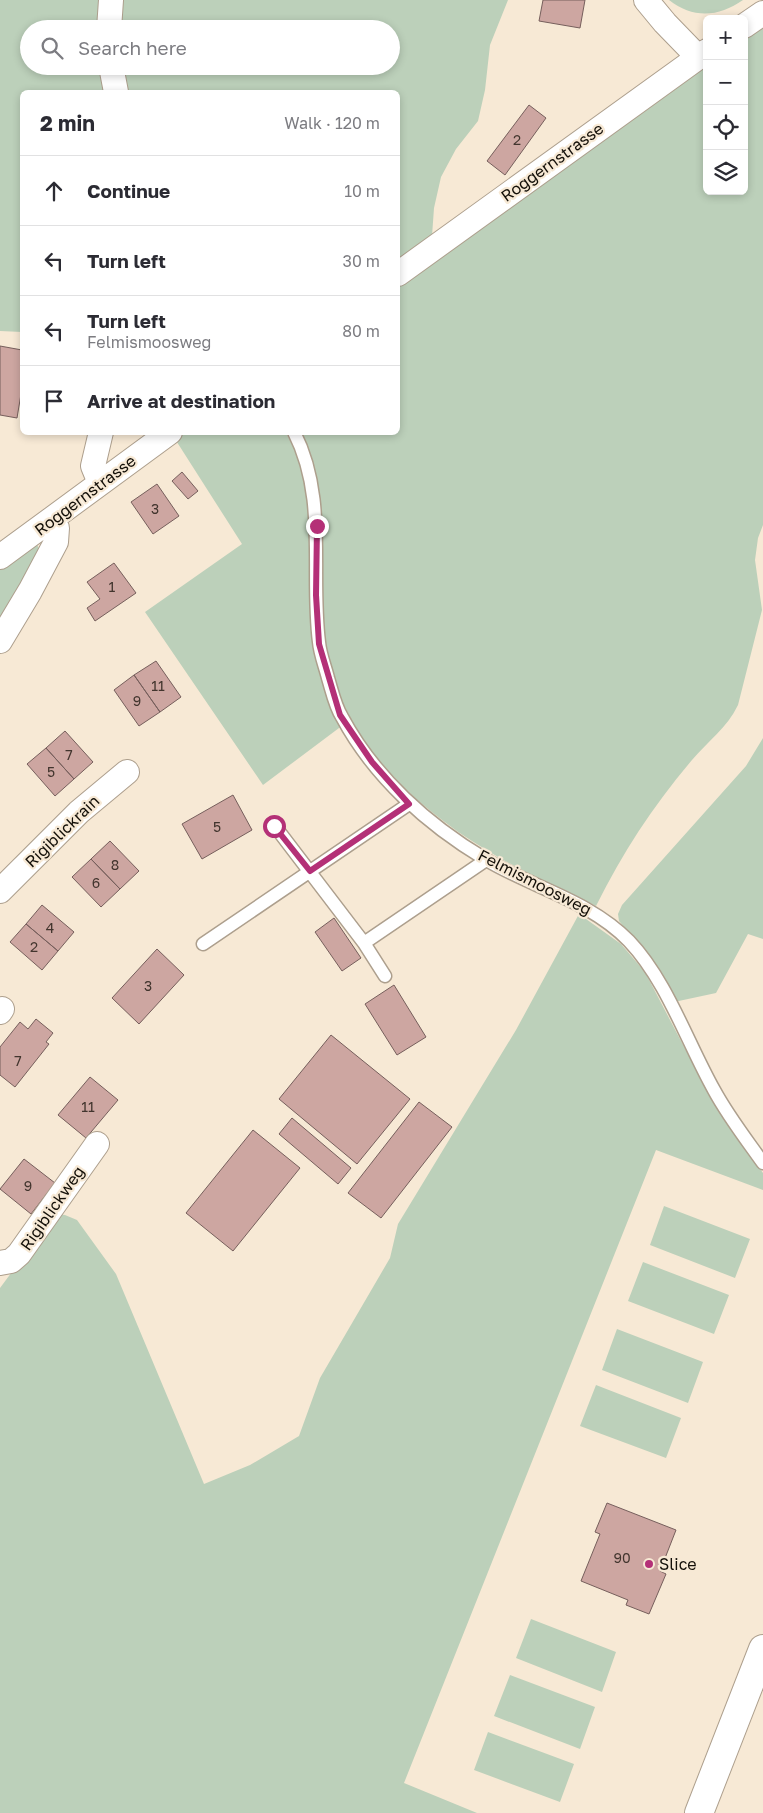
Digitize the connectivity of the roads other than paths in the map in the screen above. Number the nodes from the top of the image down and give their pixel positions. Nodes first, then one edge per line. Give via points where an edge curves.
1 (111, 0) edge
2 (646, 0) edge
3 (763, 13) edge
4 (110, 20) edge
5 (748, 23) edge
6 (702, 54) edge
7 (113, 75) edge
8 (116, 90) edge
9 (400, 273) edge
10 (101, 435) edge
11 (166, 435) edge
12 (295, 435) edge
13 (100, 483) junction
14 (51, 520) junction
15 (0, 557) edge
16 (0, 641) edge
17 (127, 772) dead end
18 (409, 804) junction
19 (274, 826) dead end
20 (486, 860) junction
21 (310, 871) junction
22 (0, 892) edge
23 (364, 943) junction
24 (203, 944) dead end
25 (385, 976) dead end
26 (97, 1144) dead end
27 (763, 1163) edge
28 (0, 1263) edge
29 (763, 1649) edge
30 (699, 1813) edge

1 - 4 street
2 - 6 street via 665,23
3 - 5 street
6 - 9 street, Roggernstrasse
7 - 8 street
10 - 13 street via 93,466
11 - 13 street, Roggernstrasse
12 - 18 lane, Felmismoosweg via 306,462 313,495 317,526 319,644 330,684 340,715 352,735
13 - 14 street, Roggernstrasse
14 - 15 street, Roggernstrasse
14 - 16 street via 57,528 56,542
17 - 22 street, Rigiblickrain via 79,812
18 - 20 lane, Felmismoosweg
18 - 21 lane
19 - 21 lane
20 - 23 lane
20 - 27 lane, Felmismoosweg via 598,914 630,941 653,971 714,1091
21 - 23 lane
21 - 24 lane
23 - 25 lane
26 - 28 street, Rigiblickweg via 19,1254 11,1261
29 - 30 street

